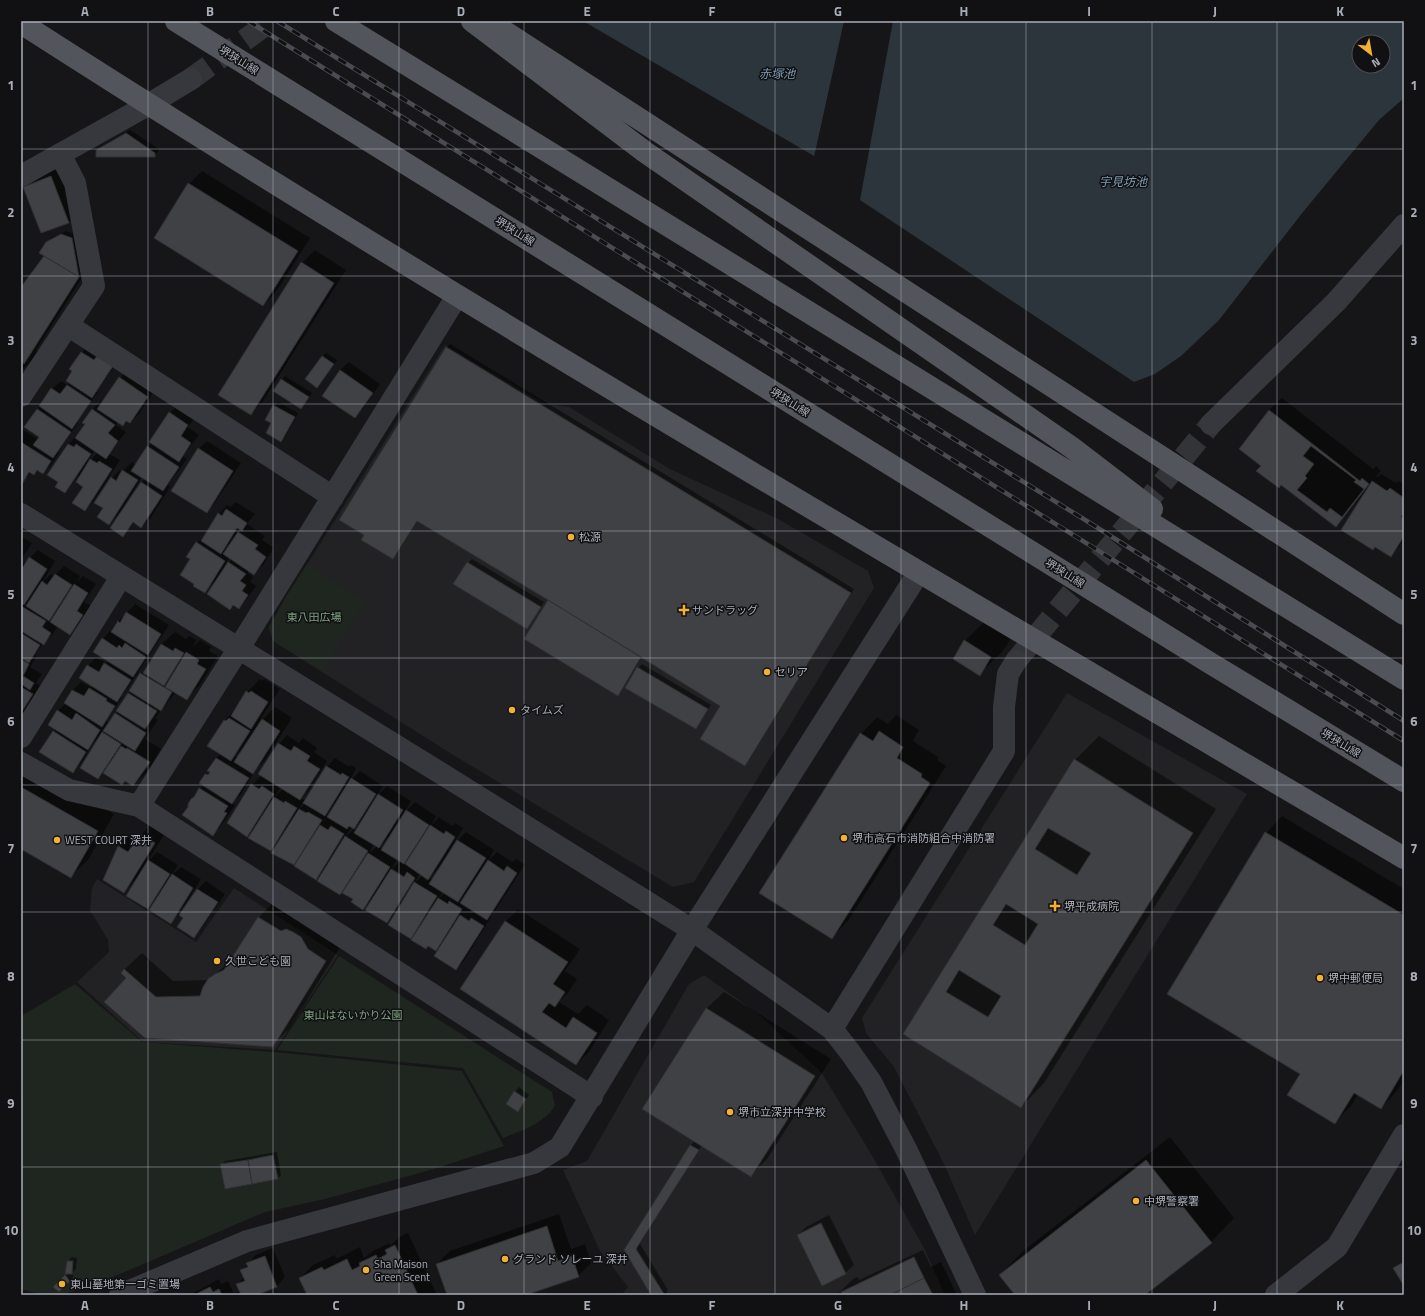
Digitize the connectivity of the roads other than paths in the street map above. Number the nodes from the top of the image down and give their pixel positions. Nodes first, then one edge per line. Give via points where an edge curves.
1 (176, 21) edge
2 (336, 21) edge
3 (472, 21) edge
4 (488, 21) edge
5 (21, 23) edge
6 (191, 78) tunnel mouth
7 (148, 105) junction
8 (60, 154) junction
9 (21, 176) edge
10 (1404, 225) edge
11 (458, 296) junction
12 (68, 326) junction
13 (21, 396) edge
14 (1211, 424) tunnel mouth
15 (333, 497) junction
16 (21, 514) edge
17 (919, 572) junction
18 (121, 576) junction
19 (1256, 588) junction
20 (1404, 614) edge
21 (238, 648) junction
22 (1016, 661) tunnel mouth
23 (1404, 679) edge
24 (21, 736) edge
25 (1368, 760) junction
26 (21, 763) edge
27 (1404, 782) edge
28 (1404, 785) edge
29 (139, 806) junction
30 (1404, 858) edge
31 (692, 930) junction
32 (832, 1029) junction
33 (592, 1097) junction
34 (1404, 1135) edge
35 (120, 1295) edge
36 (975, 1295) edge
37 (1276, 1295) edge

1 - 25 main road, 堺狭山線
2 - 19 main road
3 - 19 main road via 645,152 1070,447
4 - 20 main road
5 - 7 main road
6 - 7 street
7 - 8 street
7 - 11 main road
8 - 9 street
8 - 12 street via 75,183 94,286
10 - 14 street via 1336,302
11 - 15 street
11 - 17 main road
12 - 13 street
12 - 15 street
15 - 21 street
16 - 18 street
17 - 30 main road
17 - 31 street
18 - 21 street
18 - 24 street
19 - 23 main road
21 - 29 street
21 - 31 street
22 - 32 street via 1008,674 1004,707 1004,751
25 - 27 main road, 堺狭山線
25 - 28 main road
26 - 29 street via 69,790
29 - 33 street
31 - 32 street
31 - 33 street
32 - 36 street via 871,1082 906,1149
33 - 35 street via 560,1147 534,1163 247,1241
34 - 37 street via 1337,1248

